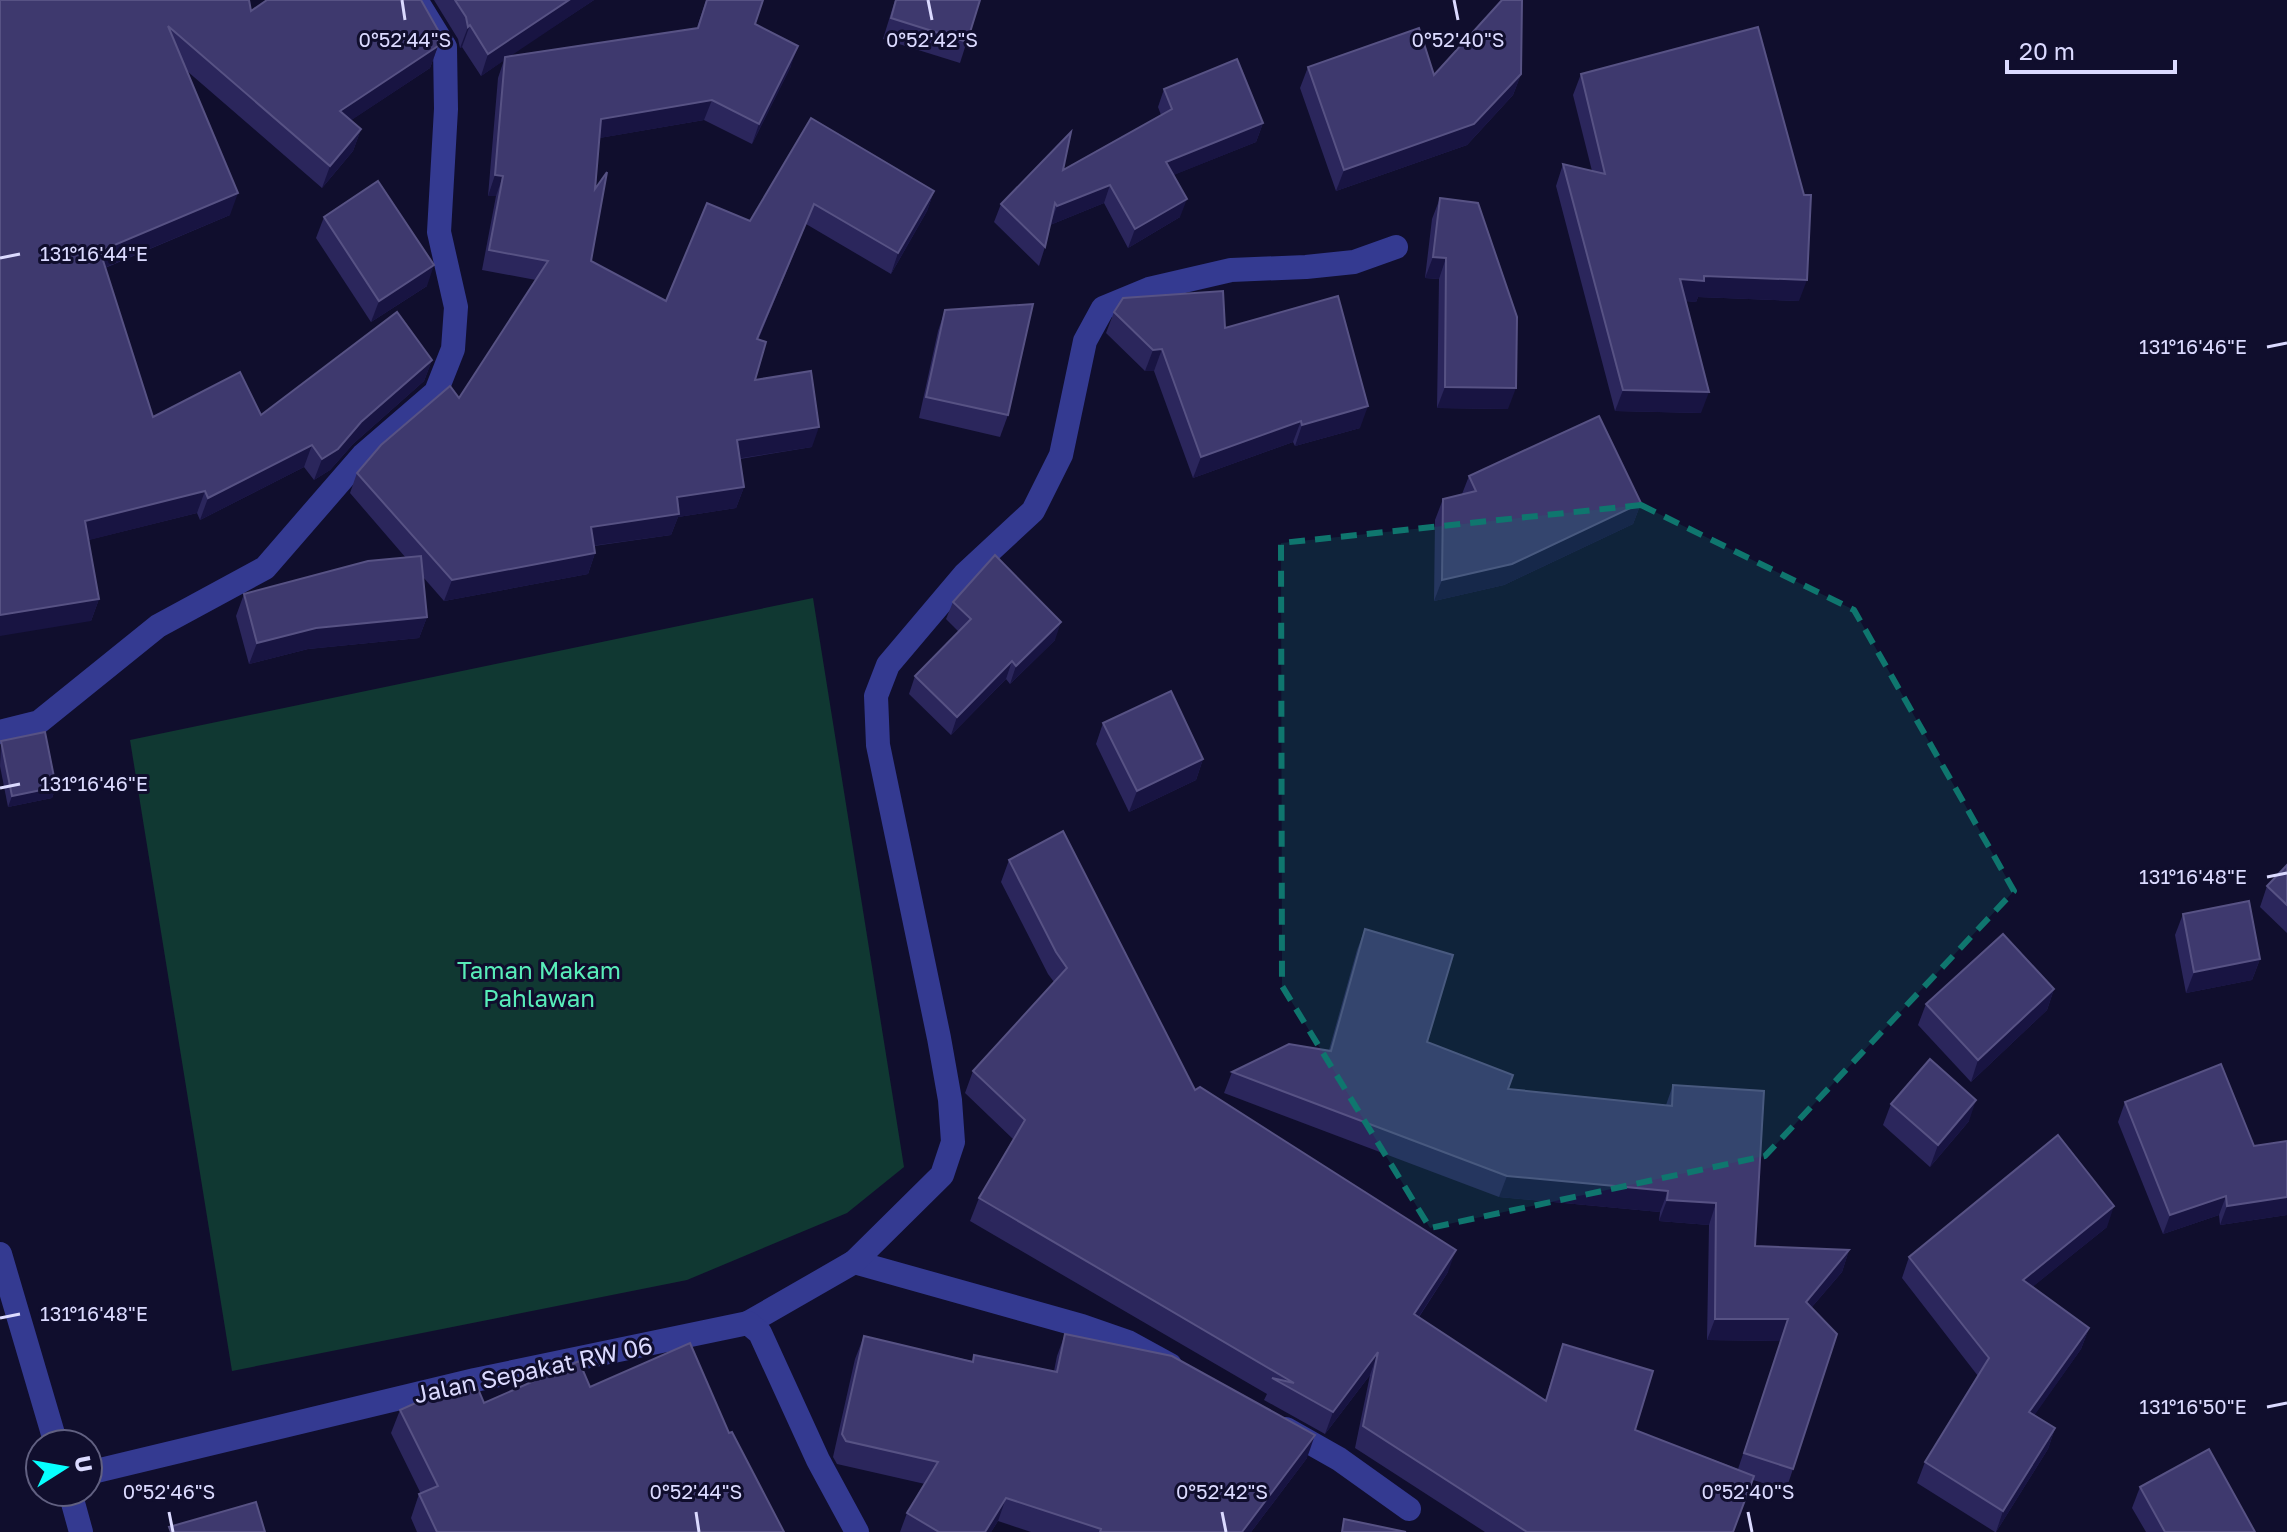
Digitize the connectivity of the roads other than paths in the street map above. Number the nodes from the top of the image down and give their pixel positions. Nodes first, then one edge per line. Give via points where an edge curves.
1 (416, 0) edge
2 (1396, 247) dead end
3 (0, 732) edge
4 (0, 1254) edge
5 (854, 1262) junction
6 (748, 1323) junction
7 (1194, 1378) edge
8 (1260, 1415) edge
9 (51, 1428) edge
10 (104, 1469) edge
11 (74, 1508) edge
12 (1409, 1509) dead end
13 (81, 1532) edge
14 (857, 1532) edge

1 - 3 street via 445,47 439,232 456,307 453,349 436,392 363,455 265,568 158,626 39,722
2 - 5 street, Jalan Sepakat RW 06 via 1354,262 1231,270 1149,289 1103,308 1085,341 1061,455 1033,511 965,574 888,665 876,696 878,745 939,1038 953,1142 942,1175
4 - 9 street
5 - 6 street, Jalan Sepakat RW 06
5 - 7 street via 1082,1326 1128,1342
6 - 10 street, Jalan Sepakat RW 06 via 475,1380
6 - 14 street via 760,1333
8 - 12 street via 1339,1459
11 - 13 street

